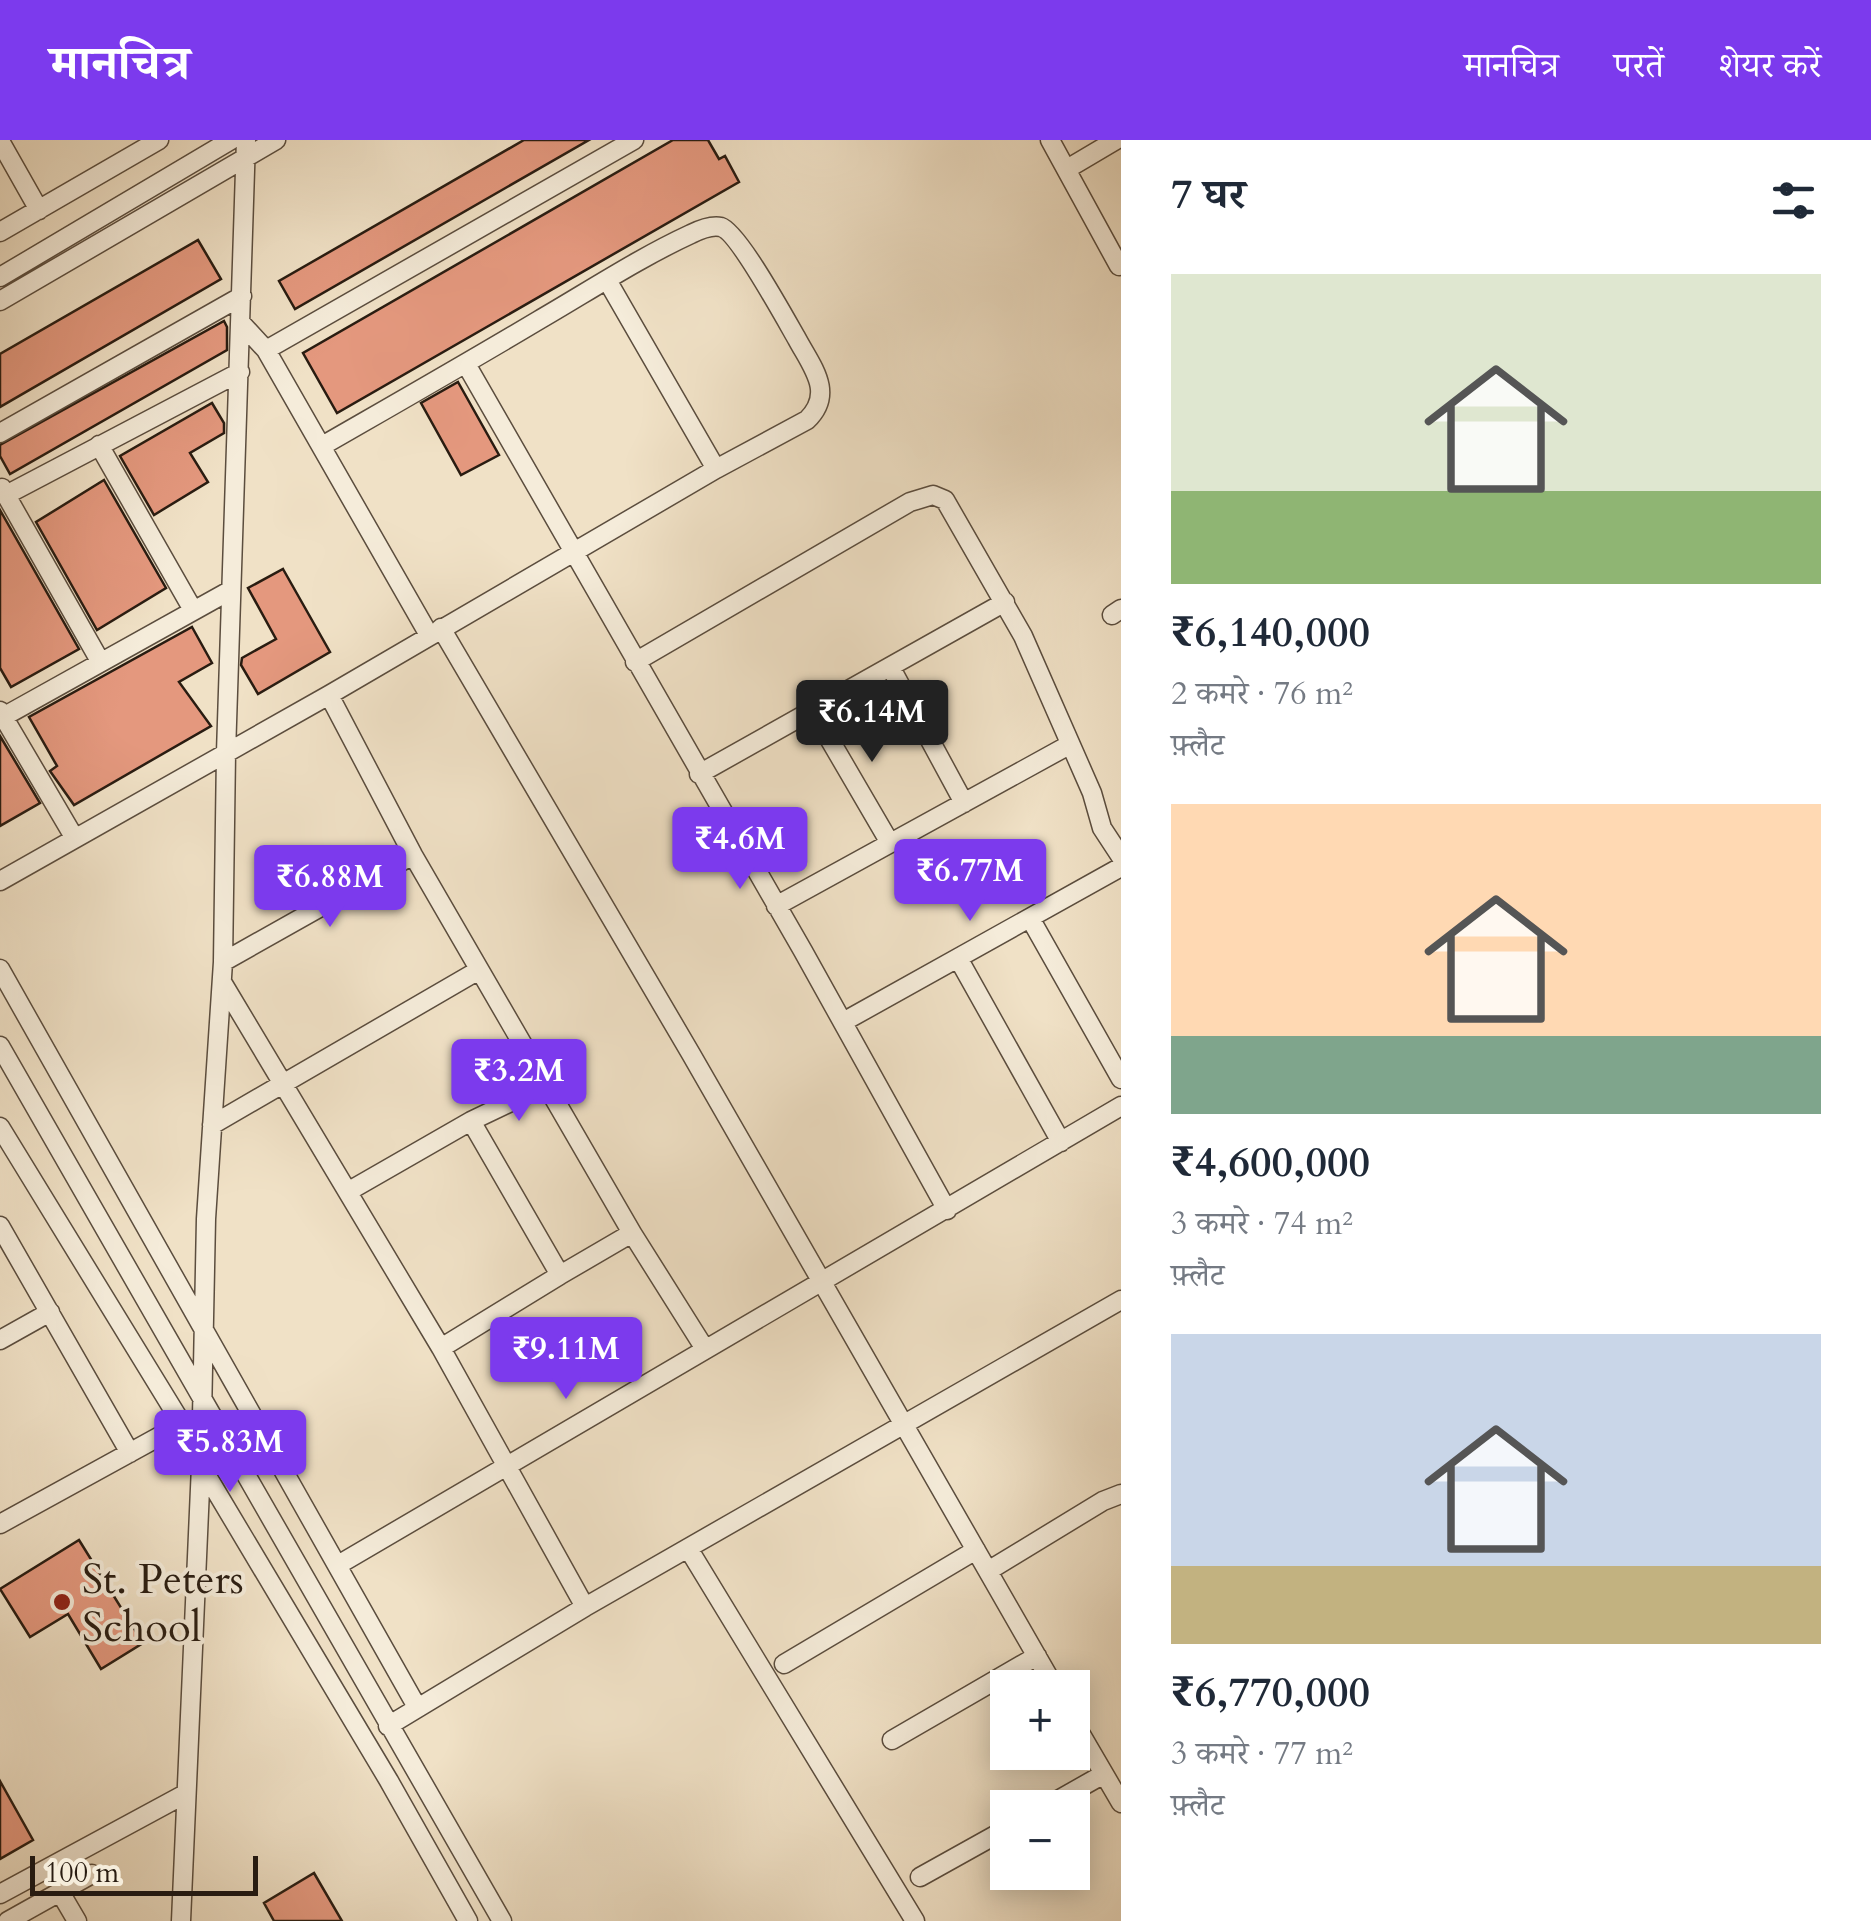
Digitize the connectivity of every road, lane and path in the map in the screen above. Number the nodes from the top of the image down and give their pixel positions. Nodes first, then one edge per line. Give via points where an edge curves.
1 (159, 140) edge
2 (231, 140) edge
3 (276, 140) edge
4 (634, 140) edge
5 (1050, 140) edge
6 (1116, 140) edge
7 (0, 142) edge
8 (246, 149) edge
9 (1066, 169) junction
10 (39, 210) junction
11 (0, 232) edge
12 (1119, 266) edge
13 (0, 278) edge
14 (607, 280) junction
15 (242, 296) junction
16 (0, 301) edge
17 (242, 324) junction
18 (266, 350) junction
19 (466, 364) junction
20 (240, 372) junction
21 (0, 433) edge
22 (99, 444) junction
23 (322, 446) junction
24 (716, 468) junction
25 (3, 490) edge
26 (572, 552) junction
27 (231, 590) junction
28 (1006, 602) junction
29 (193, 610) junction
30 (435, 631) junction
31 (100, 661) junction
32 (635, 662) junction
33 (891, 668) junction
34 (329, 695) junction
35 (813, 711) junction
36 (2, 714) edge
37 (1069, 745) junction
38 (226, 753) junction
39 (699, 774) junction
40 (964, 803) junction
41 (74, 838) junction
42 (890, 843) junction
43 (413, 856) junction
44 (1121, 857) edge
45 (1121, 866) edge
46 (0, 881) edge
47 (776, 906) junction
48 (1030, 918) junction
49 (958, 958) junction
50 (223, 962) junction
51 (0, 969) edge
52 (479, 970) junction
53 (222, 982) junction
54 (843, 1022) junction
55 (0, 1046) edge
56 (1121, 1080) edge
57 (284, 1083) junction
58 (546, 1085) junction
59 (1121, 1106) edge
60 (471, 1121) junction
61 (212, 1124) junction
62 (0, 1127) edge
63 (1061, 1142) junction
64 (350, 1191) junction
65 (947, 1210) junction
66 (0, 1226) edge
67 (632, 1233) junction
68 (560, 1274) junction
69 (820, 1280) junction
70 (1120, 1302) edge
71 (50, 1312) junction
72 (203, 1333) junction
73 (0, 1340) edge
74 (442, 1348) junction
75 (704, 1348) junction
76 (202, 1400) junction
77 (182, 1424) junction
78 (906, 1426) junction
79 (130, 1453) junction
80 (508, 1464) junction
81 (201, 1466) junction
82 (1121, 1494) edge
83 (0, 1524) edge
84 (688, 1548) junction
85 (976, 1550) junction
86 (338, 1565) junction
87 (988, 1571) junction
88 (584, 1607) junction
89 (1037, 1656) junction
90 (784, 1664) dead end
91 (1044, 1670) edge
92 (417, 1707) junction
93 (388, 1726) junction
94 (892, 1740) dead end
95 (1090, 1750) edge
96 (1104, 1774) junction
97 (1076, 1790) edge
98 (185, 1794) junction
99 (1121, 1804) edge
100 (990, 1838) edge
101 (92, 1874) dead end
102 (920, 1877) dead end
103 (60, 1892) junction
104 (0, 1894) edge
105 (39, 1914) edge
106 (463, 1919) edge
107 (8, 1921) edge
108 (77, 1921) edge
109 (181, 1921) edge
110 (502, 1921) edge
111 (915, 1921) edge

1 - 10 street
2 - 13 street
3 - 8 street
4 - 18 street
5 - 9 street
6 - 9 street
7 - 10 street
8 - 15 street
8 - 16 street
9 - 12 street
10 - 11 street
14 - 19 street
14 - 24 street
14 - 24 street via 692,233 721,227 733,235 795,336 820,384 818,410
15 - 17 street
15 - 21 street
17 - 18 street
17 - 20 street
18 - 23 street
19 - 23 street
19 - 26 street
20 - 22 street
20 - 27 street
22 - 25 street
22 - 29 street
23 - 30 street
24 - 26 street
25 - 31 street
26 - 30 street
26 - 32 street
27 - 29 street
27 - 38 street
28 - 32 street via 945,500 926,496
28 - 33 street
28 - 37 street
29 - 31 street
30 - 34 street
30 - 69 street
31 - 36 street
32 - 39 street
33 - 35 street
33 - 40 street
34 - 38 street
34 - 43 street
35 - 39 street
35 - 42 street
36 - 41 street
37 - 40 street
37 - 44 street via 1102,828
38 - 41 street
38 - 50 street
39 - 47 street
40 - 42 street
41 - 46 street
42 - 47 street
43 - 50 street
43 - 52 street
45 - 48 street
47 - 54 street
48 - 49 street
48 - 56 street
49 - 54 street
49 - 63 street
50 - 53 street
51 - 72 street
52 - 57 street
52 - 58 street
53 - 57 street
53 - 61 street
54 - 65 street
55 - 76 street
57 - 61 street
57 - 64 street
58 - 60 street
58 - 67 street
59 - 63 street
60 - 64 street
60 - 68 street
61 - 72 street
62 - 77 street
63 - 65 street
64 - 74 street
65 - 69 street
66 - 71 street
67 - 68 street
67 - 75 street
68 - 74 street
69 - 75 street
69 - 78 street
70 - 78 street
71 - 73 street
71 - 79 street
72 - 76 street
72 - 86 street
74 - 80 street
75 - 80 street
76 - 81 street
76 - 93 street
77 - 79 street
77 - 81 street
78 - 84 street
78 - 85 street
79 - 83 street
80 - 86 street
80 - 88 street
81 - 98 street
81 - 106 street via 389,1781
82 - 87 street
84 - 88 street
84 - 111 street
85 - 87 street
85 - 90 street
86 - 92 street
87 - 89 street
88 - 92 street
89 - 91 street
89 - 94 street
92 - 93 street
93 - 110 street
95 - 96 street
96 - 97 street
96 - 99 street
98 - 104 street
98 - 109 street
100 - 102 street
101 - 103 street
103 - 105 street
103 - 108 street
105 - 107 street

